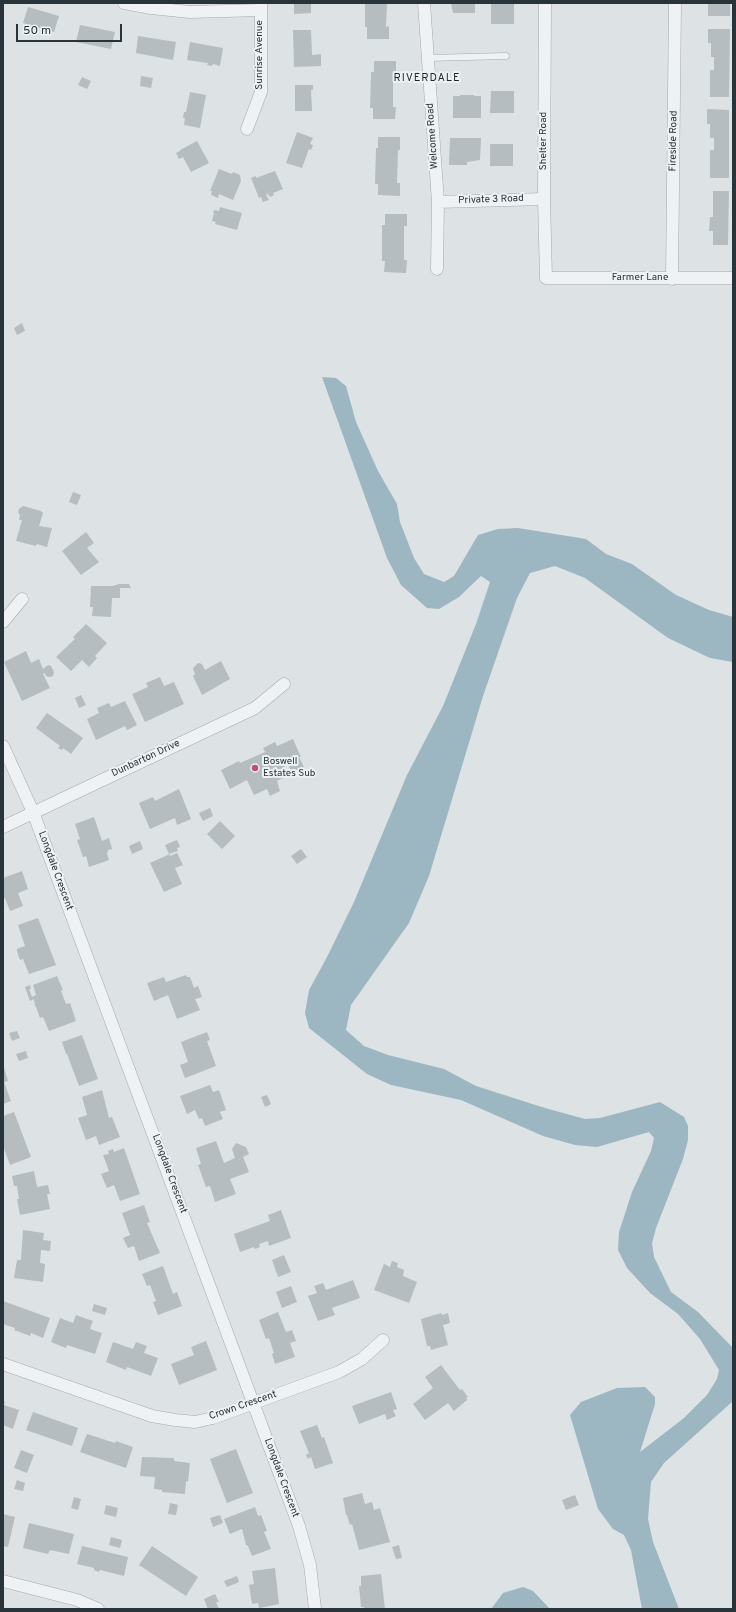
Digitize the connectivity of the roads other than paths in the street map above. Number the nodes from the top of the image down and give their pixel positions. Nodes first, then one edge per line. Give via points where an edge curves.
1 (124, 3) edge
2 (424, 3) edge
3 (545, 3) edge
4 (675, 3) edge
5 (261, 6) edge
6 (506, 56) dead end
7 (428, 58) junction
8 (247, 129) dead end
9 (544, 199) junction
10 (438, 202) junction
11 (437, 268) dead end
12 (546, 278) joint
13 (672, 278) junction
14 (733, 278) edge
15 (22, 599) dead end
16 (3, 622) edge
17 (284, 684) dead end
18 (3, 746) edge
19 (34, 812) junction
20 (3, 827) edge
21 (383, 1340) dead end
22 (3, 1364) edge
23 (254, 1403) junction
24 (3, 1581) edge
25 (98, 1609) edge
26 (315, 1609) edge

1 - 5 street via 190,12
2 - 7 street, Welcome Road
3 - 9 street, Shelter Road
4 - 13 street, Fireside Road
5 - 8 street, Sunrise Avenue via 261,92
6 - 7 lane
7 - 10 street, Welcome Road
9 - 10 street, Private 3 Road
9 - 12 street, Shelter Road
10 - 11 street, Welcome Road
12 - 13 street, Farmer Lane
13 - 14 street, Farmer Lane
15 - 16 street
17 - 19 street, Dunbarton Drive via 255,708
18 - 19 street, Longdale Crescent
19 - 20 street, Dunbarton Drive
19 - 23 street, Longdale Crescent
21 - 23 street, Crown Crescent via 362,1359 339,1372
22 - 23 street, Crown Crescent via 152,1416 175,1420 194,1422 213,1418
23 - 26 street, Longdale Crescent via 299,1526 310,1565
24 - 25 street via 78,1600

